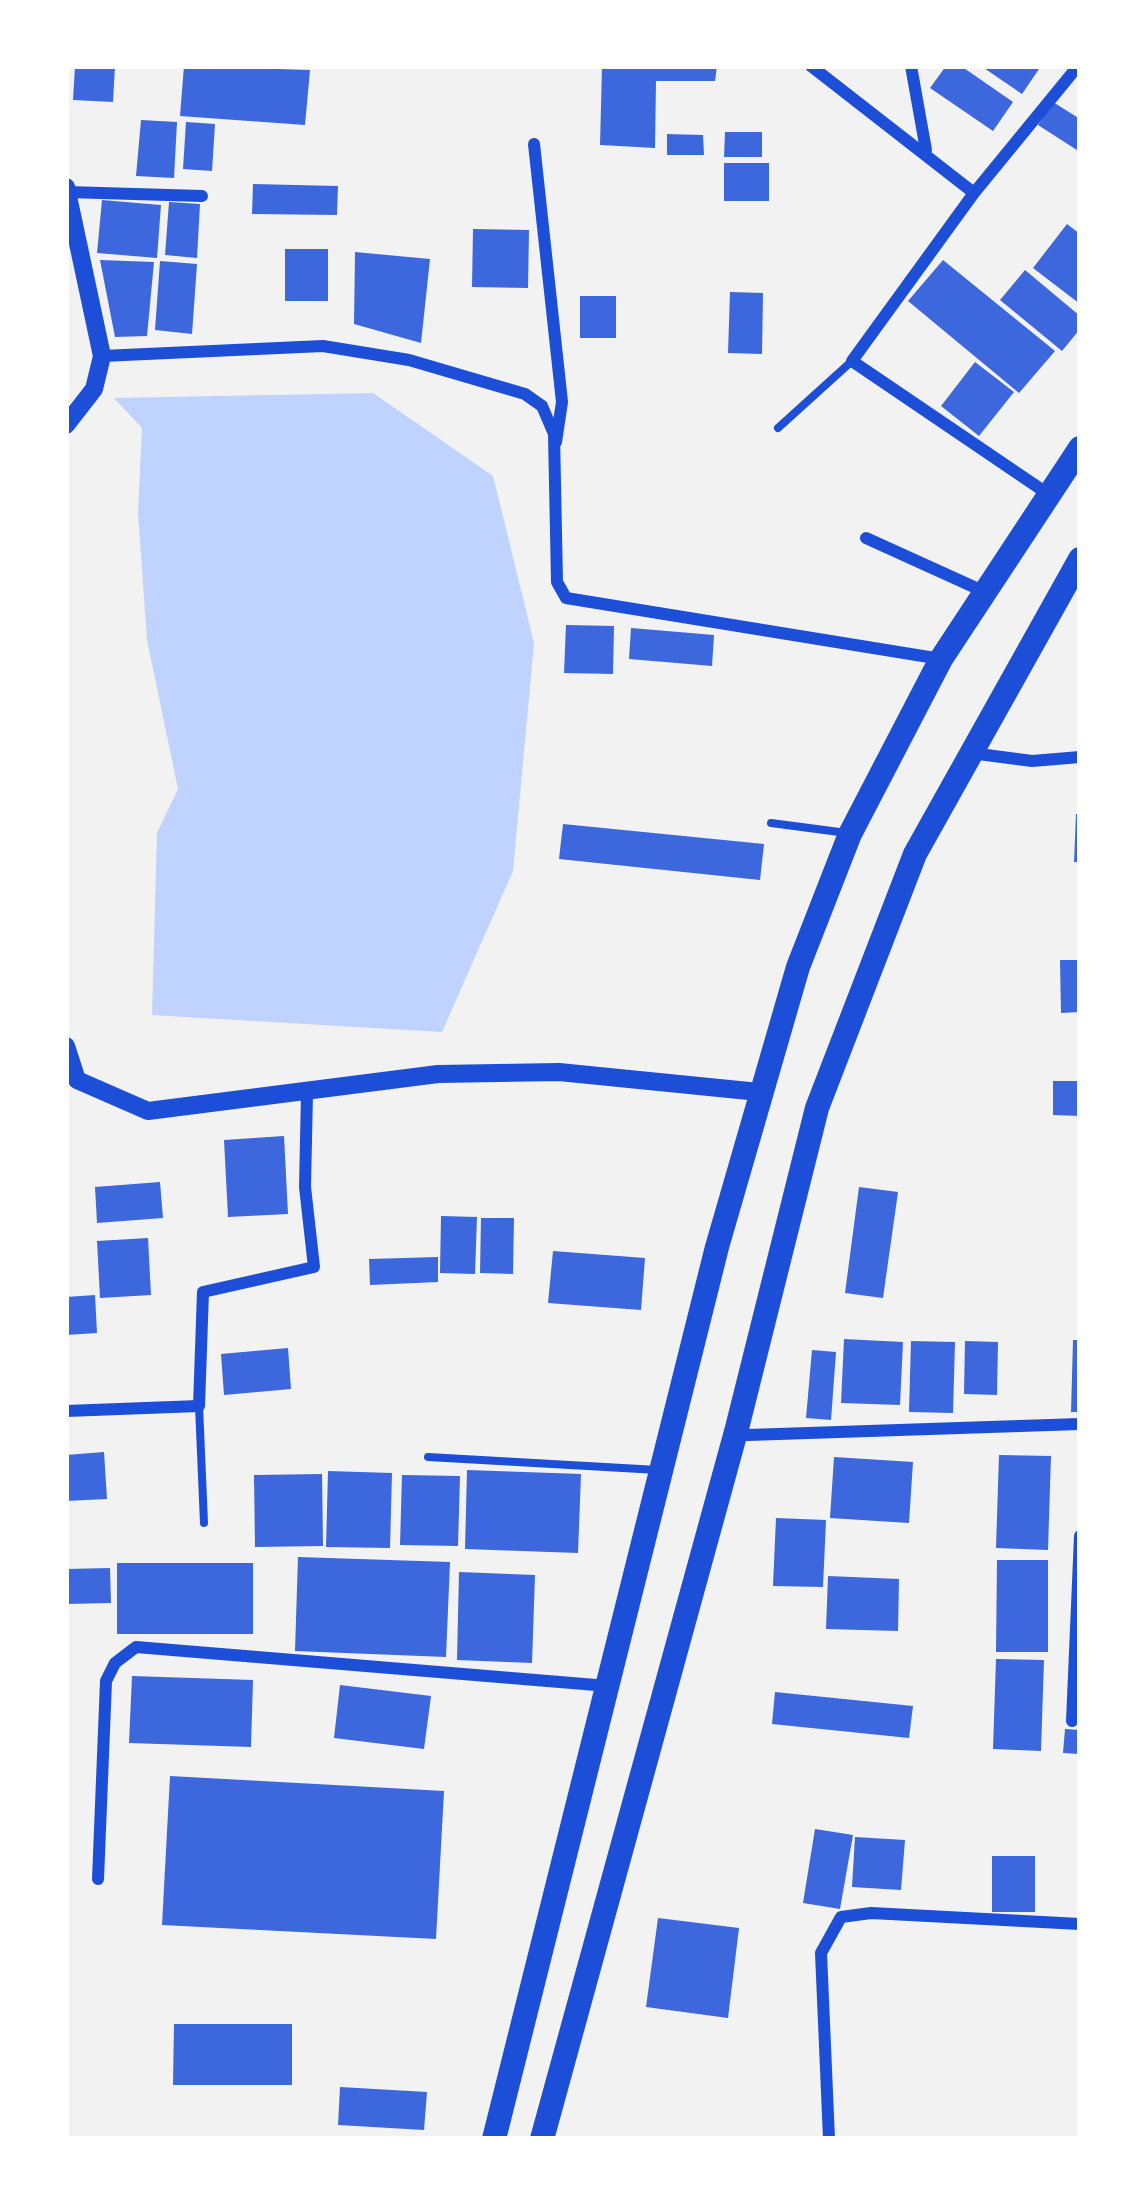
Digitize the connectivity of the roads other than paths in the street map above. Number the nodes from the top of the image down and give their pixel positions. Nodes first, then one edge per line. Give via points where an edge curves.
1 (811, 66) edge
2 (911, 66) edge
3 (1078, 66) edge
4 (534, 144) dead end
5 (926, 151) junction
6 (66, 190) edge
7 (974, 193) junction
8 (202, 196) dead end
9 (102, 356) junction
10 (852, 361) junction
11 (66, 425) edge
12 (778, 428) dead end
13 (1080, 448) edge
14 (554, 449) junction
15 (1048, 494) junction
16 (866, 538) dead end
17 (1080, 559) edge
18 (985, 592) junction
19 (941, 659) junction
20 (970, 753) junction
21 (1080, 757) edge
22 (771, 823) dead end
23 (850, 834) junction
24 (66, 1046) edge
25 (307, 1093) junction
26 (759, 1093) junction
27 (199, 1406) junction
28 (66, 1412) edge
29 (1080, 1424) edge
30 (737, 1428) junction
31 (428, 1457) dead end
32 (660, 1471) junction
33 (204, 1523) dead end
34 (1080, 1536) edge
35 (609, 1686) junction
36 (1072, 1721) dead end
37 (98, 1879) dead end
38 (1080, 1924) edge
39 (494, 2139) edge
40 (542, 2139) edge
41 (830, 2139) edge

1 - 5 street
2 - 5 street
3 - 7 street
4 - 14 street via 562,402
5 - 7 street
6 - 8 street
6 - 9 street
7 - 10 street
9 - 11 street via 94,389
9 - 14 street via 322,346 409,360 525,394 550,420
10 - 12 lane
10 - 15 street
13 - 15 main road
14 - 19 street via 556,582 566,598
15 - 18 main road
16 - 18 street
17 - 20 main road
18 - 19 main road
19 - 23 main road
20 - 21 street
20 - 30 main road via 915,854 817,1108
22 - 23 lane
23 - 26 main road
24 - 25 street via 77,1080 148,1111
25 - 26 street via 438,1074 559,1072
25 - 27 street via 314,1267 203,1292
26 - 32 main road
27 - 28 street
27 - 33 lane
29 - 30 street via 748,1436
30 - 40 main road
31 - 32 lane
32 - 35 main road
34 - 36 street
35 - 37 street via 136,1647 106,1681
35 - 39 main road
38 - 41 street via 841,1917 821,1953

